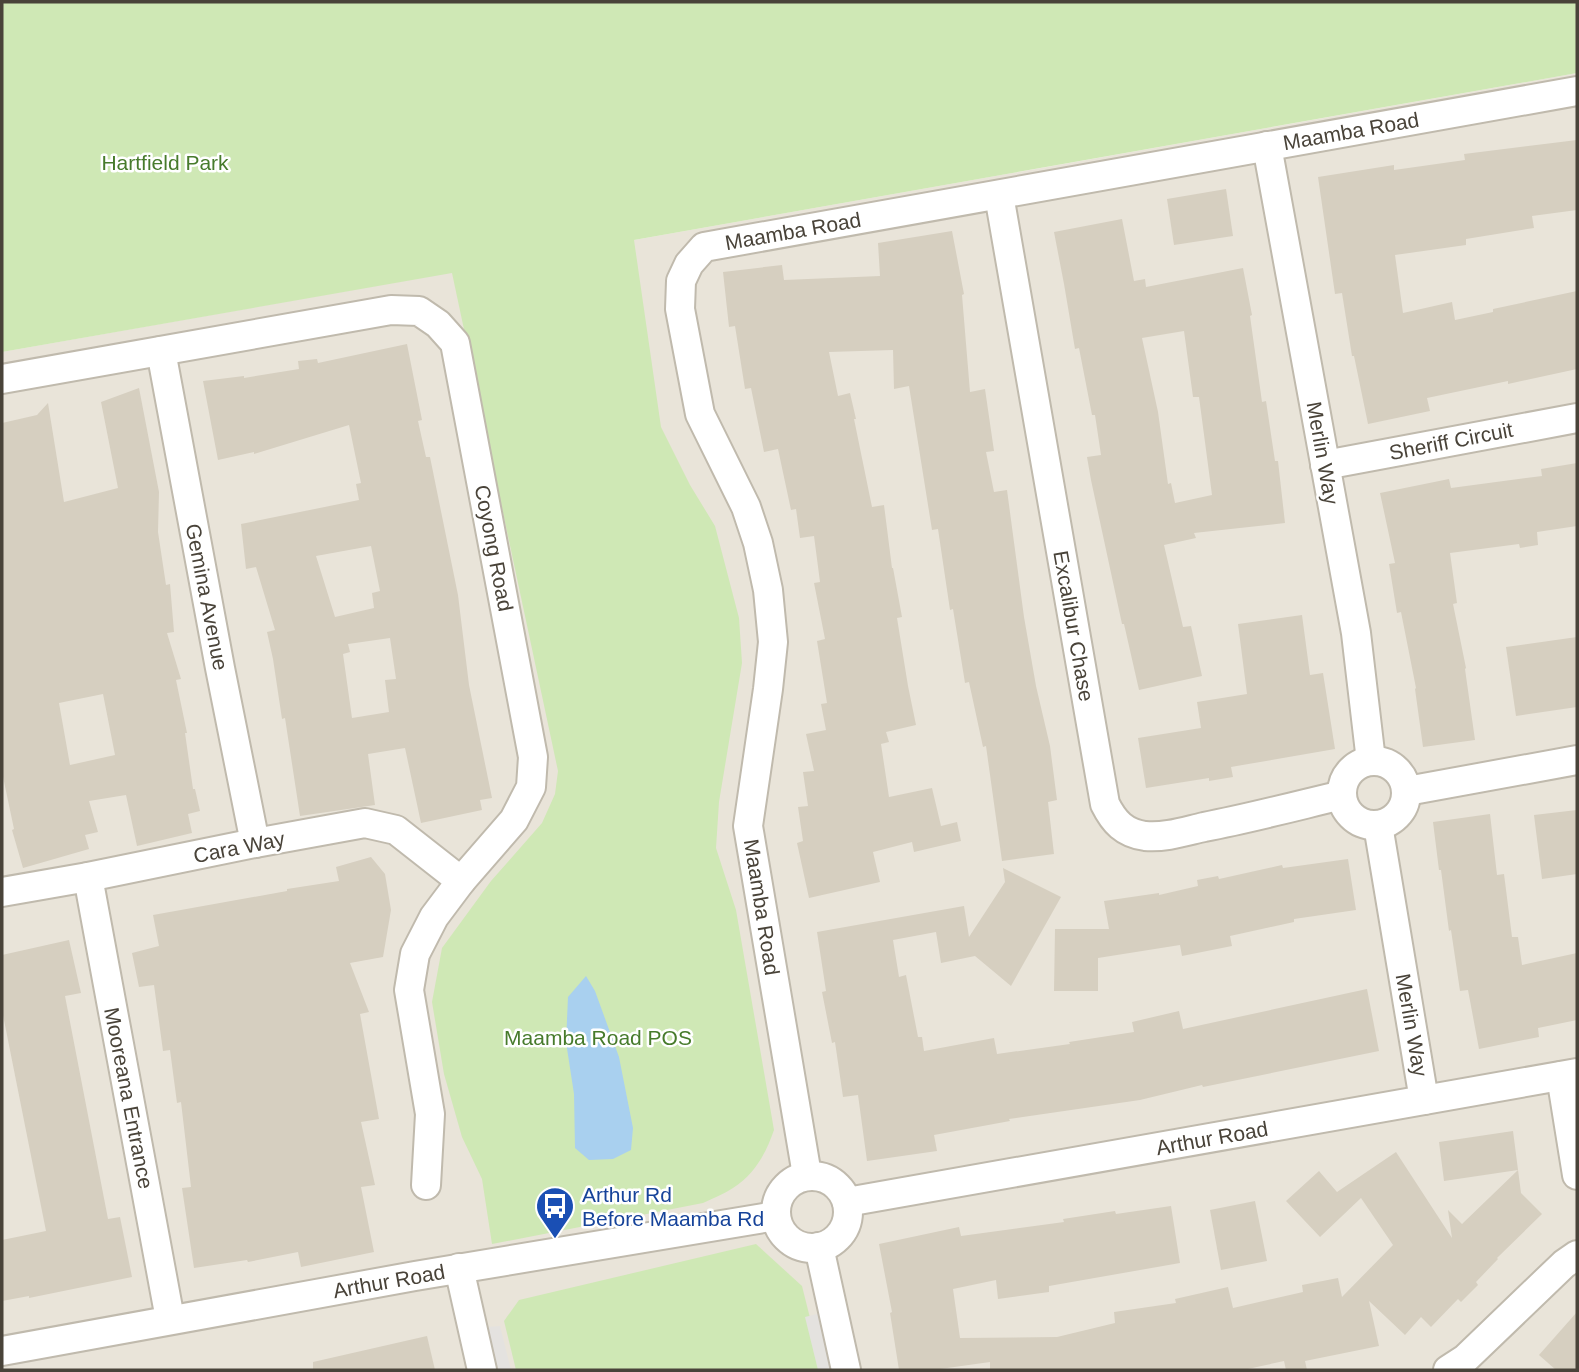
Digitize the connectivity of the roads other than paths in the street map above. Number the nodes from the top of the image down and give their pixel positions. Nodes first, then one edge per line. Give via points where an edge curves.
1 (1577, 91) edge
2 (1267, 146) junction
3 (999, 195) junction
4 (161, 351) junction
5 (2, 379) edge
6 (1577, 418) edge
7 (1325, 465) junction
8 (1577, 760) edge
9 (1371, 761) junction
10 (1407, 791) junction
11 (1342, 795) junction
12 (1378, 825) junction
13 (255, 843) junction
14 (88, 877) junction
15 (461, 881) junction
16 (2, 892) edge
17 (1569, 1075) edge
18 (1424, 1100) junction
19 (807, 1175) junction
20 (1577, 1175) edge
21 (426, 1185) dead end
22 (847, 1202) junction
23 (776, 1216) junction
24 (818, 1247) junction
25 (1577, 1255) edge
26 (459, 1269) junction
27 (170, 1319) junction
28 (2, 1351) edge
29 (482, 1370) edge
30 (846, 1370) edge
31 (1448, 1370) edge

1 - 2 street, Maamba Road
2 - 3 street, Maamba Road
2 - 7 street, Merlin Way
3 - 11 street, Excalibur Chase via 1105,804 1113,820 1125,830 1145,836 1165,835
3 - 19 street, Maamba Road via 704,247 681,281 680,309 700,414 746,507 768,590 773,642 748,825
4 - 5 street, Coyong Road
4 - 13 street, Gemina Avenue
4 - 15 street, Coyong Road via 391,310 419,312 455,343 533,757 531,787 514,820
6 - 7 street, Sheriff Circuit
7 - 9 street, Merlin Way via 1356,634
8 - 10 street
9 - 10 street via 1395,768
9 - 11 street via 1350,772
10 - 12 street via 1399,813
11 - 12 street via 1354,818
12 - 18 street, Merlin Way
13 - 14 street, Cara Way
13 - 15 street, Cara Way via 365,823 396,830
14 - 16 street, Cara Way
14 - 27 street, Mooreana Entrance
15 - 21 street, Coyong Road via 434,917 415,954 409,990 430,1114
17 - 18 street, Arthur Road
17 - 20 street
18 - 22 street, Arthur Road
19 - 22 street via 836,1184
19 - 23 street via 780,1194
22 - 24 street via 846,1226 830,1244
23 - 24 street via 779,1227 795,1244
23 - 26 street, Arthur Road
24 - 30 street
25 - 31 street
26 - 27 street, Arthur Road
26 - 29 street
27 - 28 street, Arthur Road

